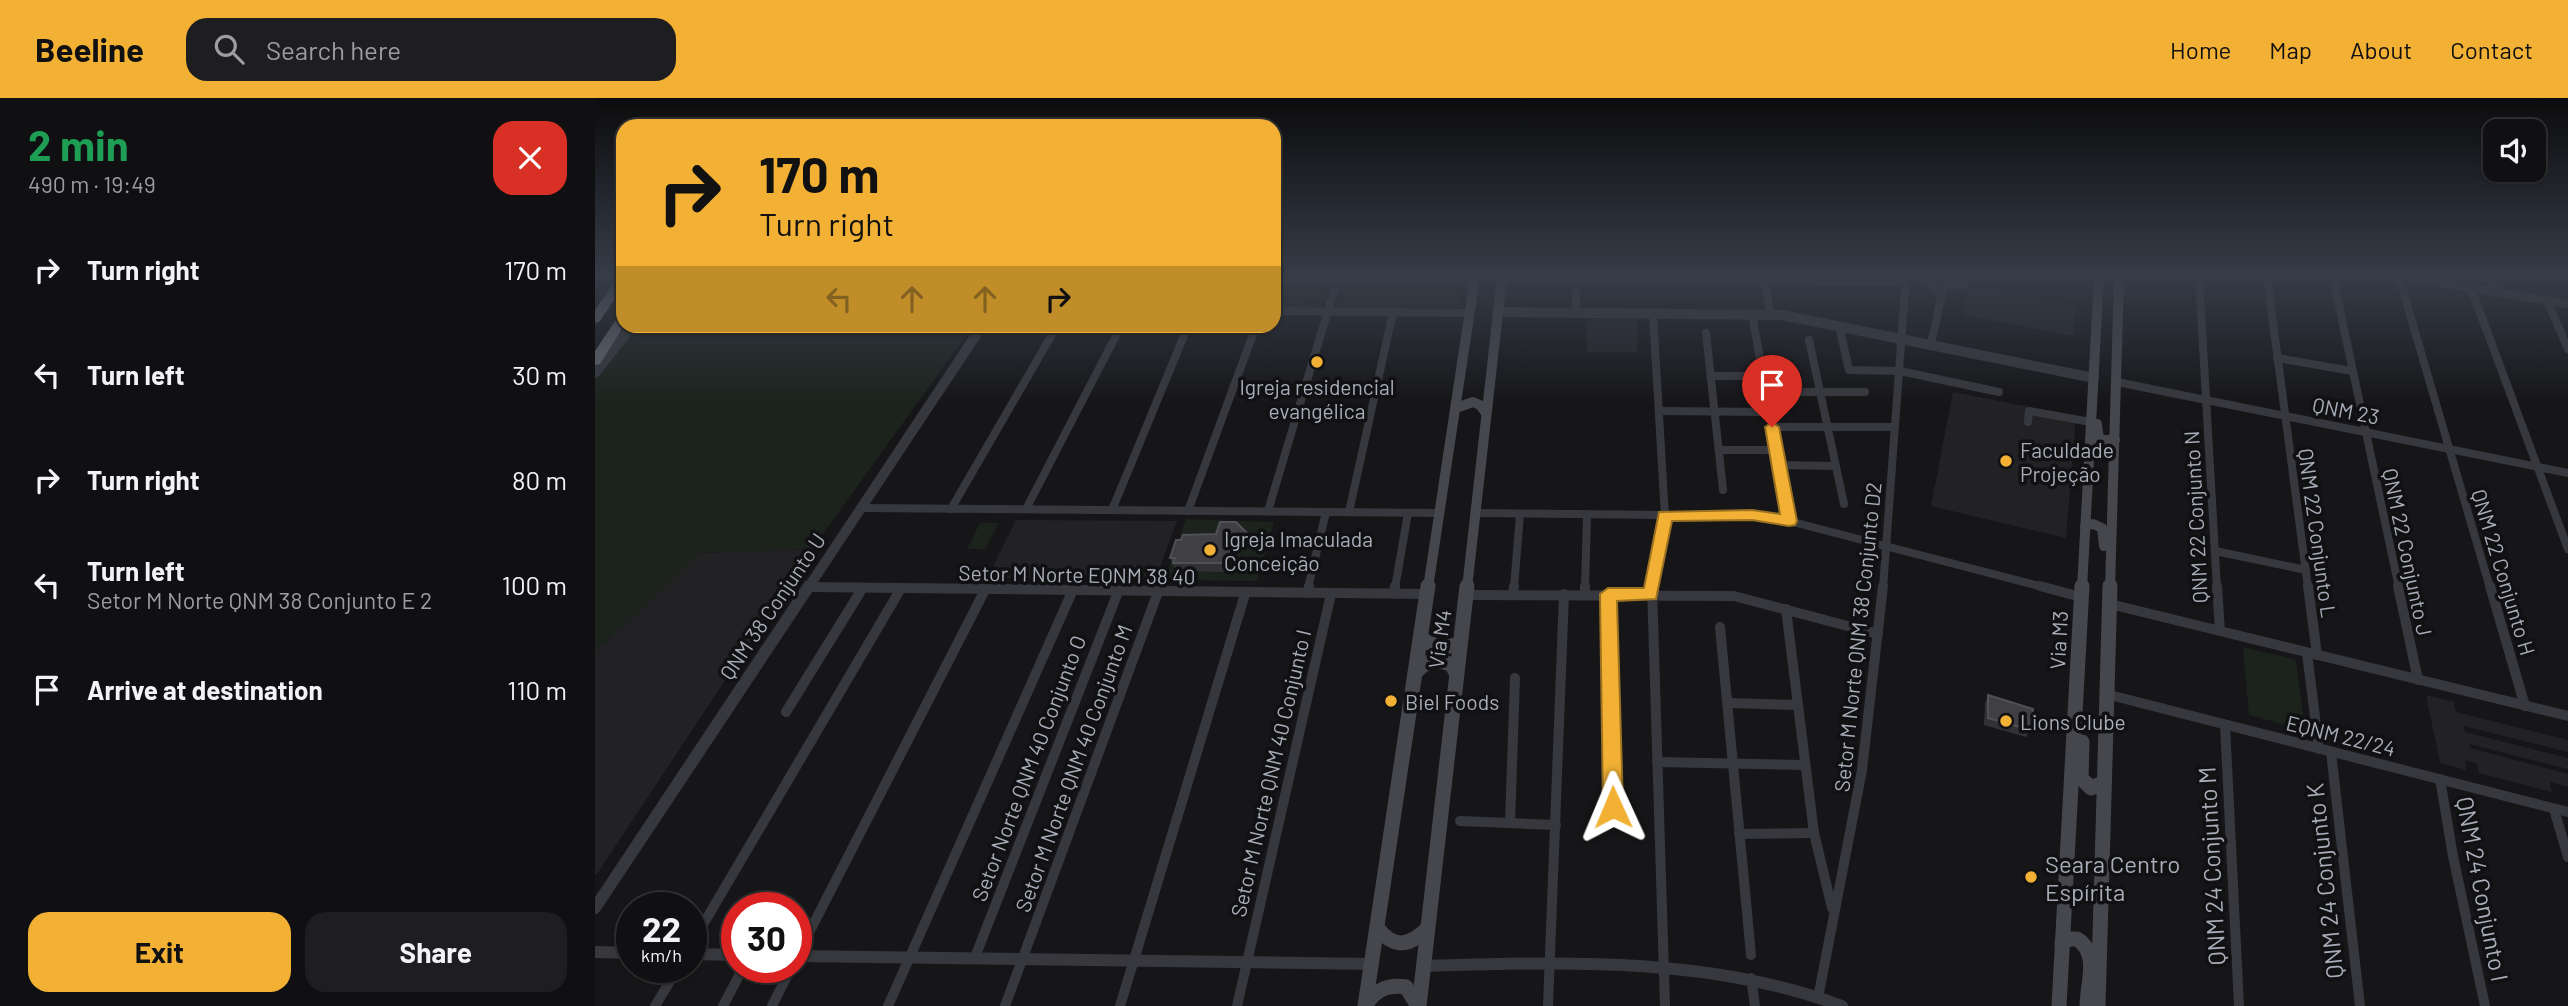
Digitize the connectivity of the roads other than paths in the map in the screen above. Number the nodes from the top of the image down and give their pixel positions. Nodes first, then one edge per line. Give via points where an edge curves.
1 (1325, 319) edge
2 (1391, 319) edge
3 (1468, 319) edge
4 (1497, 319) edge
5 (1653, 319) edge
6 (1753, 319) edge
7 (1801, 319) edge
8 (1903, 319) edge
9 (1936, 319) edge
10 (2097, 319) edge
11 (2118, 319) edge
12 (2201, 319) edge
13 (2272, 319) edge
14 (2341, 319) edge
15 (2411, 319) edge
16 (2482, 319) edge
17 (2555, 319) edge
18 (1839, 326) junction
19 (2096, 328) junction
20 (616, 329) edge
21 (627, 333) edge
22 (977, 333) edge
23 (1053, 333) edge
24 (1117, 333) edge
25 (1185, 333) edge
26 (1252, 333) edge
27 (1706, 333) dead end
28 (1902, 338) junction
29 (1809, 340) dead end
30 (1931, 344) junction
31 (2568, 349) edge
32 (2277, 358) junction
33 (595, 361) edge
34 (1900, 372) junction
35 (2352, 372) junction
36 (595, 373) edge
37 (1712, 376) junction
38 (1763, 376) junction
39 (2117, 376) junction
40 (2094, 378) junction
41 (1459, 384) junction
42 (1489, 389) junction
43 (1766, 391) junction
44 (1820, 391) junction
45 (1865, 392) dead end
46 (1999, 392) dead end
47 (2093, 392) junction
48 (2206, 400) junction
49 (1456, 408) junction
50 (1659, 411) junction
51 (1716, 412) junction
52 (1769, 412) junction
53 (1486, 413) junction
54 (2285, 416) junction
55 (2028, 422) dead end
56 (2091, 422) junction
57 (1772, 427) junction
58 (1828, 427) junction
59 (1894, 428) junction
60 (2365, 432) junction
61 (2115, 440) junction
62 (2449, 449) junction
63 (1719, 450) junction
64 (1775, 450) junction
65 (1778, 465) junction
66 (1836, 466) junction
67 (2536, 466) junction
68 (2568, 472) edge
69 (1723, 490) dead end
70 (1844, 504) dead end
71 (861, 508) junction
72 (951, 509) junction
73 (1026, 509) junction
74 (1112, 510) junction
75 (1188, 511) junction
76 (1268, 512) junction
77 (1349, 512) junction
78 (1326, 513) junction
79 (1408, 513) junction
80 (1440, 513) junction
81 (1475, 513) junction
82 (1520, 514) junction
83 (1587, 515) junction
84 (1665, 516) junction
85 (1789, 521) junction
86 (2085, 526) junction
87 (1887, 548) junction
88 (2568, 549) edge
89 (2215, 551) junction
90 (2306, 570) junction
91 (809, 587) junction
92 (862, 589) junction
93 (899, 590) junction
94 (985, 590) junction
95 (1072, 592) junction
96 (1118, 592) junction
97 (1158, 592) junction
98 (1307, 593) junction
99 (1245, 594) junction
100 (1331, 594) junction
101 (1394, 594) junction
102 (1429, 594) junction
103 (1513, 594) junction
104 (1564, 594) junction
105 (1585, 594) junction
106 (1608, 594) junction
107 (1651, 594) junction
108 (1466, 595) junction
109 (2081, 597) junction
110 (2110, 601) junction
111 (1786, 609) junction
112 (1720, 627) dead end
113 (2220, 631) junction
114 (1878, 634) junction
115 (1460, 644) junction
116 (1421, 645) junction
117 (2312, 654) junction
118 (1417, 671) junction
119 (1456, 673) junction
120 (1515, 678) dead end
121 (2418, 680) junction
122 (2106, 694) junction
123 (2076, 700) junction
124 (1727, 703) junction
125 (1797, 705) junction
126 (2525, 706) junction
127 (786, 712) dead end
128 (2568, 716) edge
129 (2225, 725) junction
130 (2319, 749) junction
131 (2331, 752) junction
132 (1657, 762) junction
133 (1731, 763) junction
134 (1805, 765) junction
135 (2440, 779) junction
136 (2103, 783) junction
137 (1613, 807) dead end
138 (2554, 809) junction
139 (2568, 812) edge
140 (1460, 821) dead end
141 (1510, 823) junction
142 (1556, 825) junction
143 (1814, 833) junction
144 (1739, 834) junction
145 (2568, 857) edge
146 (595, 908) edge
147 (1834, 913) junction
148 (707, 918) edge
149 (812, 927) edge
150 (1378, 929) junction
151 (1427, 929) junction
152 (2062, 943) junction
153 (595, 952) edge
154 (616, 953) edge
155 (1751, 955) dead end
156 (812, 956) edge
157 (910, 956) junction
158 (975, 957) junction
159 (1024, 958) junction
160 (1134, 960) junction
161 (1247, 961) junction
162 (1550, 962) junction
163 (1372, 964) junction
164 (1424, 965) junction
165 (1663, 966) junction
166 (1751, 978) junction
167 (669, 983) edge
168 (735, 983) edge
169 (784, 983) edge
170 (1818, 998) junction
171 (655, 1006) edge
172 (723, 1006) edge
173 (772, 1006) edge
174 (888, 1006) edge
175 (1006, 1006) edge
176 (1120, 1006) edge
177 (1237, 1006) edge
178 (1365, 1006) edge
179 (1419, 1006) edge
180 (1548, 1006) edge
181 (1665, 1006) edge
182 (1755, 1006) edge
183 (1842, 1006) edge
184 (2059, 1006) edge
185 (2087, 1006) edge
186 (2098, 1006) edge
187 (2239, 1006) edge
188 (2360, 1006) edge
189 (2485, 1006) edge

1 - 76 street
2 - 77 street
3 - 41 main road, Via M4
4 - 42 main road, Via M4
5 - 50 street
6 - 38 street
7 - 18 street
8 - 28 street, Setor M Norte QNM 38 Conjunto D2
9 - 30 street
10 - 19 main road, Via M3
11 - 39 main road
12 - 48 street
13 - 32 street, QNM 22 Conjunto L
14 - 35 street, QNM 22 Conjunto J
15 - 62 street, QNM 22 Conjunto H
16 - 67 street
17 - 31 street
18 - 28 street
18 - 34 street via 1849,370
19 - 39 main road via 2103,325 2112,330
19 - 40 main road, Via M3
20 - 33 highway
21 - 36 street
22 - 71 street, QNM 38 Conjunto U
23 - 72 street
24 - 73 street
25 - 74 street
26 - 75 street
27 - 37 street
28 - 30 street
28 - 34 street, Setor M Norte QNM 38 Conjunto D2
29 - 44 street
30 - 40 street
32 - 35 street
32 - 54 street, QNM 22 Conjunto L
34 - 46 street
34 - 59 street, Setor M Norte QNM 38 Conjunto D2
35 - 60 street, QNM 22 Conjunto J
37 - 38 street
37 - 51 street
38 - 43 street
39 - 48 street, QNM 23
39 - 61 main road
40 - 47 main road, Via M3
41 - 42 main road via 1469,394
41 - 49 main road, Via M4
42 - 53 main road, Via M4
43 - 44 street
43 - 52 street
44 - 45 street
44 - 58 street
47 - 56 main road, Via M3
47 - 61 main road via 2097,437
48 - 54 street, QNM 23
48 - 89 street, QNM 22 Conjunto N
49 - 53 main road via 1474,402
49 - 80 main road, Via M4
50 - 51 street
50 - 84 street
51 - 52 street
51 - 63 street
52 - 57 street
53 - 81 main road, Via M4
54 - 60 street, QNM 23
54 - 90 street, QNM 22 Conjunto L
55 - 56 street via 2029,411
56 - 86 main road, Via M3
57 - 58 street
57 - 64 street
58 - 59 street
58 - 66 street
59 - 87 street, Setor M Norte QNM 38 Conjunto D2
60 - 62 street, QNM 23
60 - 121 street, QNM 22 Conjunto J
61 - 110 main road
62 - 67 street, QNM 23
62 - 126 street, QNM 22 Conjunto H
63 - 64 street
63 - 69 street
64 - 65 street
65 - 66 street
65 - 85 street
66 - 70 street
67 - 68 street, QNM 23
67 - 88 street
71 - 72 street
71 - 91 street, QNM 38 Conjunto U
72 - 73 street
73 - 74 street
74 - 75 street
75 - 76 street
76 - 78 street
77 - 78 street
77 - 79 street
78 - 98 street
79 - 80 street
79 - 101 street
80 - 102 main road, Via M4
81 - 82 street
81 - 108 main road, Via M4
82 - 83 street
82 - 103 street
83 - 84 street
83 - 105 street
84 - 85 street via 1752,515
84 - 107 street
85 - 87 street
86 - 109 main road, Via M3
86 - 110 main road via 2096,525 2105,532
87 - 109 street
87 - 114 street, Setor M Norte QNM 38 Conjunto D2
89 - 90 street
89 - 113 street, QNM 22 Conjunto N
90 - 117 street, QNM 22 Conjunto L
91 - 92 street, Setor M Norte EQNM 38 40
91 - 146 street, QNM 38 Conjunto U
92 - 93 street, Setor M Norte EQNM 38 40
92 - 127 street
93 - 94 street, Setor M Norte EQNM 38 40
93 - 148 street
94 - 95 street, Setor M Norte EQNM 38 40
94 - 149 street
95 - 96 street, Setor M Norte EQNM 38 40
95 - 157 street
96 - 97 street, Setor M Norte EQNM 38 40
96 - 158 street, Setor Norte QNM 40 Conjunto O
97 - 99 street, Setor M Norte EQNM 38 40
97 - 159 street, Setor M Norte QNM 40 Conjunto M
98 - 99 street, Setor M Norte EQNM 38 40
98 - 100 street, Setor M Norte EQNM 38 40
99 - 160 street
100 - 101 street, Setor M Norte EQNM 38 40
100 - 161 street, Setor M Norte QNM 40 Conjunto I
101 - 102 street, Setor M Norte EQNM 38 40
102 - 116 main road, Via M4
103 - 104 street
103 - 108 street
104 - 105 street
104 - 142 street
105 - 106 street
106 - 107 street
106 - 137 street
107 - 111 street via 1734,596
107 - 132 street
108 - 115 main road, Via M4
109 - 123 main road, Via M3
110 - 113 street
110 - 122 main road
111 - 114 street
111 - 125 street
112 - 124 street
113 - 117 street
114 - 147 street, Setor M Norte QNM 38 Conjunto D2 via 1859,793
115 - 116 main road via 1444,649
115 - 119 main road, Via M4
116 - 118 main road, Via M4
117 - 121 street
117 - 130 street, QNM 22 Conjunto L
118 - 119 main road via 1436,659 1453,666
118 - 150 main road, Via M4
119 - 151 main road, Via M4
120 - 141 street
121 - 126 street
122 - 129 street, EQNM 22/24
122 - 136 main road
123 - 136 main road via 2082,730 2081,778 2091,788
123 - 152 main road, Via M3
124 - 125 street
124 - 133 street
125 - 134 street
126 - 128 street
129 - 130 street, EQNM 22/24
129 - 187 street, QNM 24 Conjunto M
130 - 131 street, EQNM 22/24
131 - 135 street, EQNM 22/24
131 - 188 street, QNM 24 Conjunto K
132 - 133 street
132 - 165 street
133 - 134 street
133 - 144 street
134 - 143 street
135 - 138 street, EQNM 22/24
135 - 189 street, QNM 24 Conjunto I
136 - 186 main road
138 - 139 street, EQNM 22/24
138 - 145 street
140 - 141 street
141 - 142 street
142 - 162 street
143 - 144 street
143 - 147 street
144 - 155 street
147 - 170 street, Setor M Norte QNM 38 Conjunto D2
150 - 151 main road via 1399,946
150 - 163 main road, Via M4
151 - 164 main road, Via M4
152 - 184 main road, Via M3
152 - 185 main road via 2076,939 2091,953
153 - 154 street
156 - 157 street
157 - 158 street
157 - 174 street
158 - 159 street
159 - 160 street
159 - 175 street, Setor M Norte QNM 40 Conjunto M
160 - 161 street
160 - 176 street
161 - 163 street
161 - 177 street, Setor M Norte QNM 40 Conjunto I
162 - 164 street
162 - 165 street
162 - 180 street
163 - 178 main road, Via M4
164 - 179 main road, Via M4
165 - 166 street
165 - 181 street
166 - 170 street
166 - 182 street
167 - 171 street
168 - 172 street
169 - 173 street
170 - 183 street
178 - 179 main road via 1381,988 1399,985 1406,987

